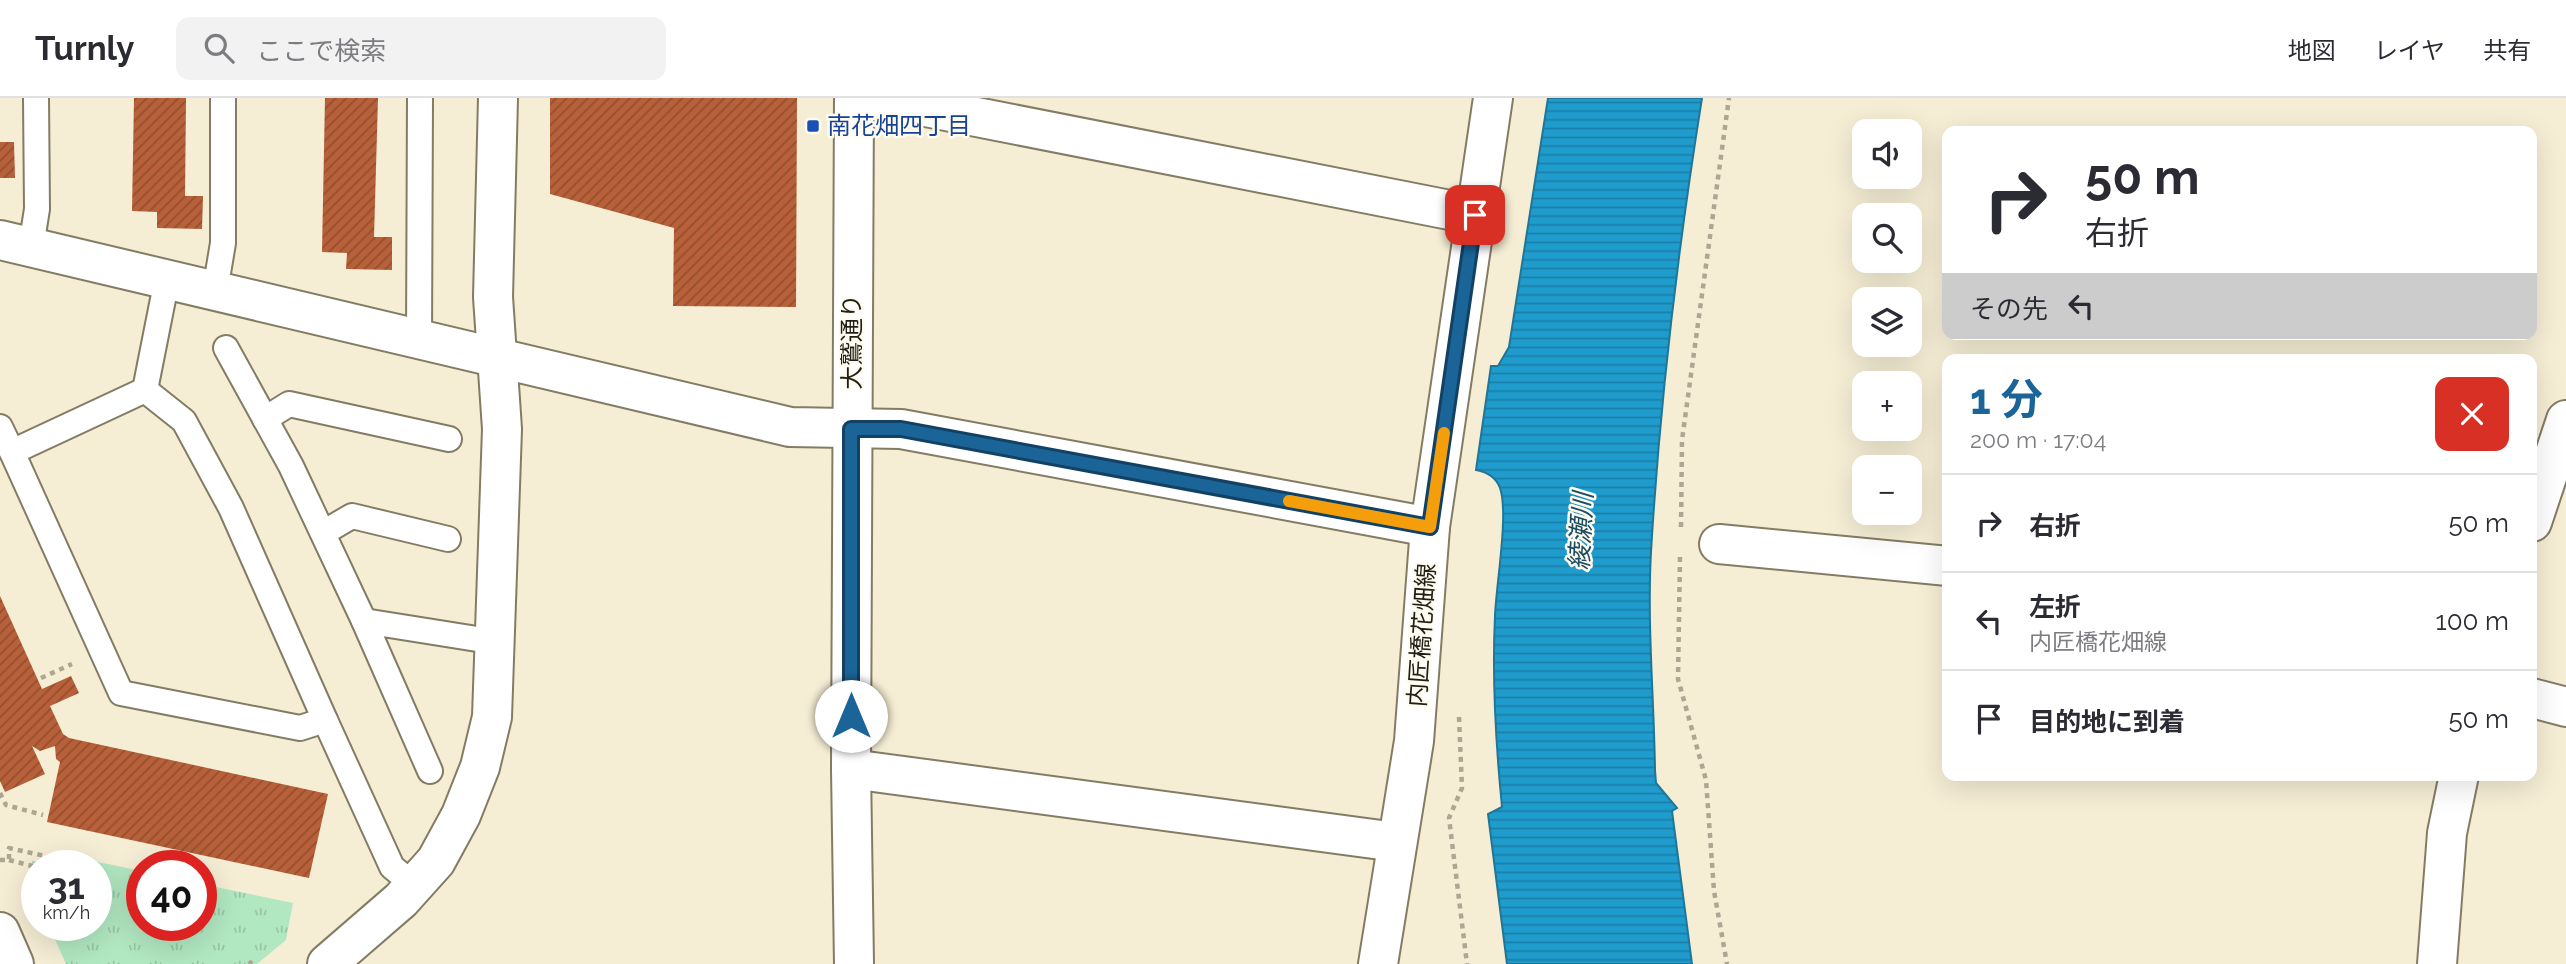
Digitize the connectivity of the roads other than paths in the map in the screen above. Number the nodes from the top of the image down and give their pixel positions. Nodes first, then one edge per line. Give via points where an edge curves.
1 (36, 98) edge
2 (223, 98) edge
3 (420, 98) edge
4 (498, 98) edge
5 (854, 98) edge
6 (880, 98) edge
7 (1493, 98) edge
8 (1475, 215) junction
9 (16, 244) edge
10 (167, 279) junction
11 (215, 291) junction
12 (419, 340) junction
13 (226, 348) dead end
14 (495, 358) junction
15 (145, 390) junction
16 (265, 419) junction
17 (2566, 420) edge
18 (0, 428) edge
19 (851, 429) junction
20 (449, 439) dead end
21 (12, 452) junction
22 (2537, 507) edge
23 (1430, 527) junction
24 (323, 533) junction
25 (448, 539) dead end
26 (1719, 544) dead end
27 (1942, 565) edge
28 (364, 621) junction
29 (496, 642) junction
30 (2537, 699) edge
31 (2566, 707) edge
32 (325, 720) junction
33 (851, 769) junction
34 (430, 771) dead end
35 (2458, 781) edge
36 (1396, 842) junction
37 (414, 885) junction
38 (0, 932) edge
39 (14, 964) edge
40 (327, 964) edge
41 (854, 964) edge
42 (1378, 964) edge
43 (2437, 964) edge

1 - 9 lane via 37,209
2 - 11 lane via 223,243
3 - 12 lane
4 - 14 street
5 - 19 street, 大鷲通り
6 - 8 street
7 - 8 street, 内匠橋花畑線
8 - 23 street, 内匠橋花畑線
9 - 10 street
10 - 11 street
10 - 15 lane
11 - 12 street
12 - 14 street
13 - 16 lane
14 - 19 street via 790,427
14 - 29 street via 502,429
15 - 21 lane
15 - 32 lane via 184,421 231,508
16 - 20 lane via 289,404
16 - 24 lane
17 - 22 street
18 - 21 lane
19 - 23 street via 901,429
19 - 33 street, 大鷲通り
21 - 32 lane via 121,693 300,728
23 - 36 street, 内匠橋花畑線 via 1414,741
24 - 25 lane via 352,516
24 - 28 lane
26 - 27 street
28 - 29 lane
28 - 34 lane
29 - 37 street via 492,717 480,766 436,861
30 - 31 street
32 - 37 lane via 391,867
33 - 36 street
33 - 41 street, 大鷲通り
35 - 43 street via 2447,833
36 - 42 street, 内匠橋花畑線
37 - 40 street
38 - 39 street

